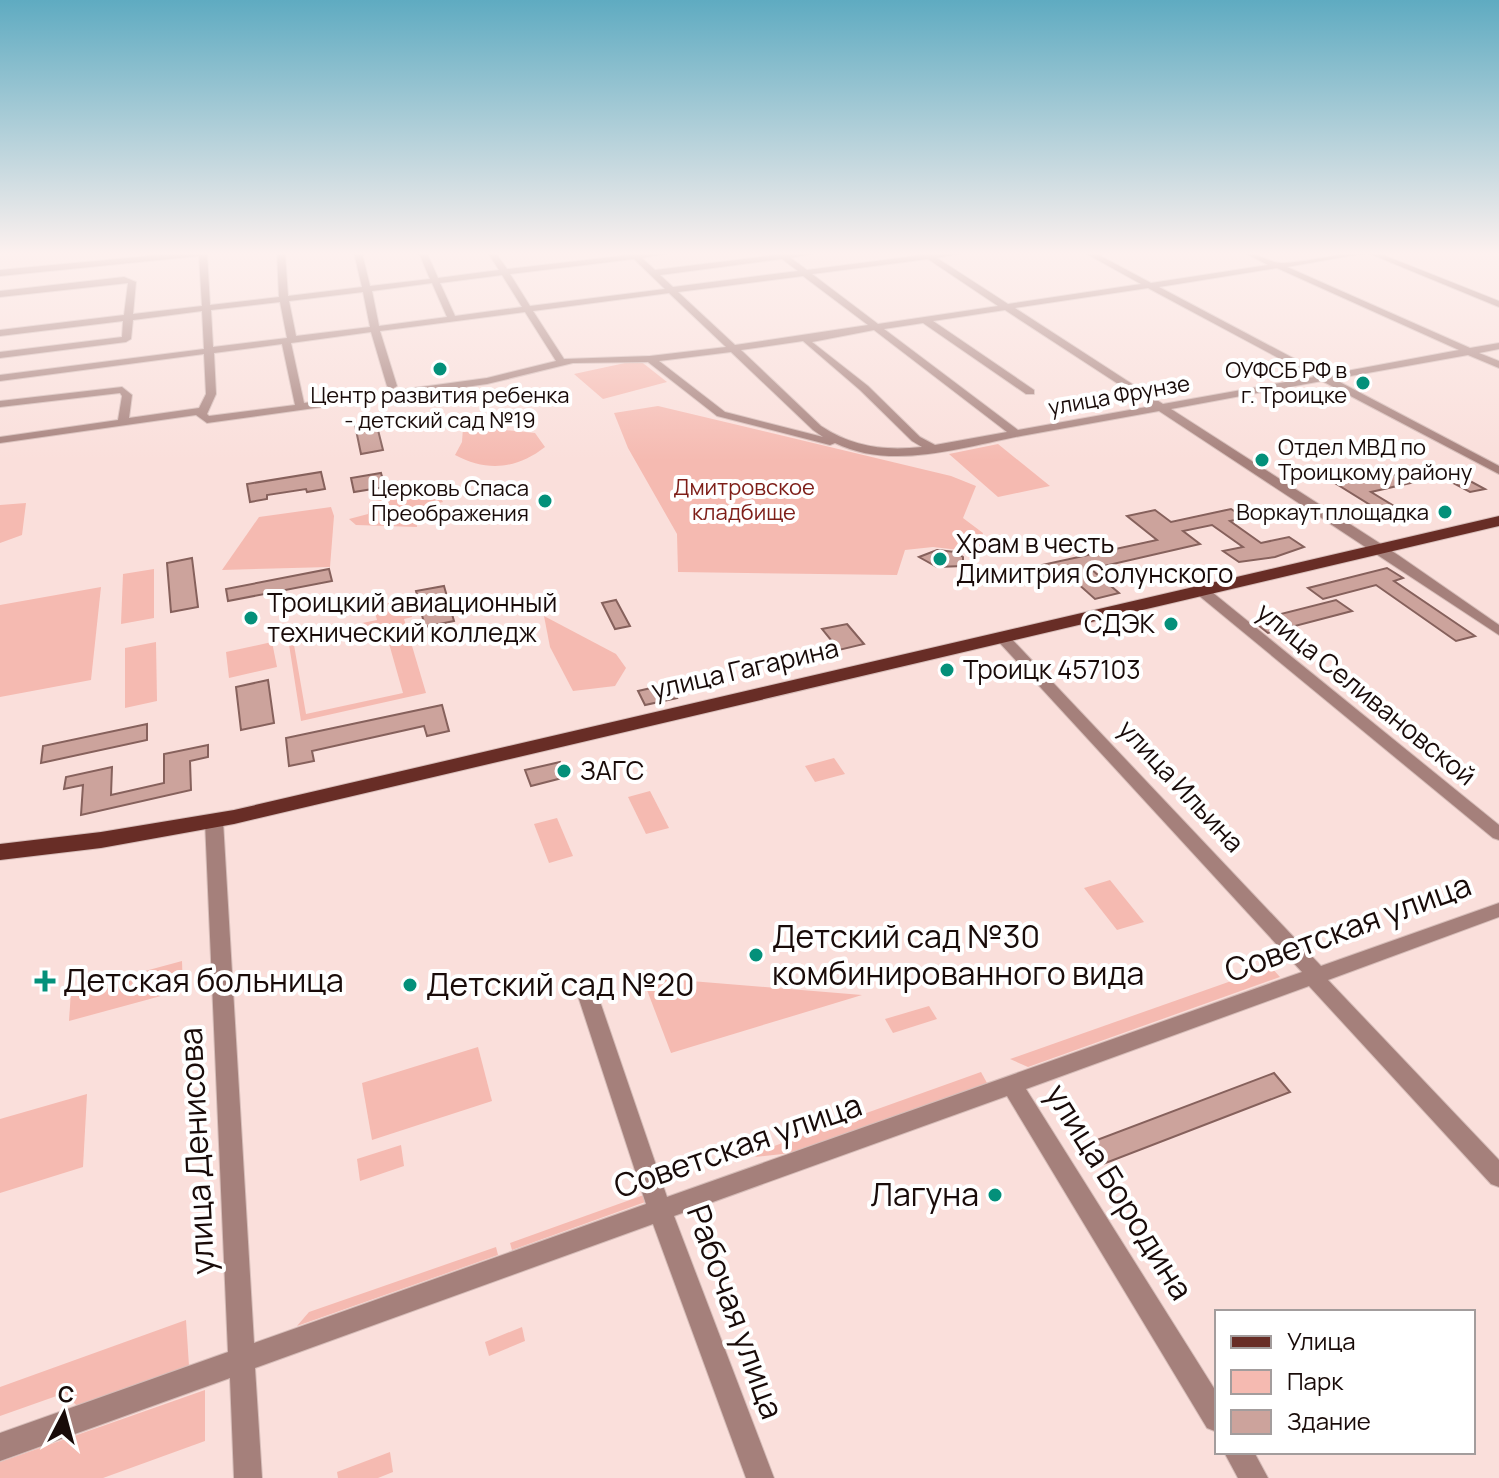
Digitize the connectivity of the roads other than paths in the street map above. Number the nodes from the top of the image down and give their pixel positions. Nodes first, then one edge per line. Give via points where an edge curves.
1 (90, 322) edge
2 (129, 322) edge
3 (206, 322) edge
4 (287, 322) edge
5 (373, 322) edge
6 (429, 322) edge
7 (536, 322) edge
8 (703, 322) edge
9 (869, 322) edge
10 (906, 322) edge
11 (928, 322) edge
12 (1028, 322) edge
13 (1220, 322) edge
14 (1403, 322) edge
15 (876, 327) junction
16 (374, 329) junction
17 (0, 333) edge
18 (805, 339) junction
19 (289, 341) junction
20 (1499, 346) edge
21 (731, 349) junction
22 (209, 351) junction
23 (1469, 352) junction
24 (0, 355) edge
25 (650, 359) junction
26 (562, 363) junction
27 (1499, 365) edge
28 (0, 378) edge
29 (1324, 378) junction
30 (392, 386) dead end
31 (1030, 392) dead end
32 (299, 403) dead end
33 (0, 404) edge
34 (1163, 408) junction
35 (203, 411) junction
36 (123, 423) junction
37 (1016, 434) junction
38 (0, 440) edge
39 (933, 449) junction
40 (863, 450) junction
41 (1499, 471) edge
42 (1499, 521) edge
43 (1378, 549) junction
44 (1202, 591) junction
45 (1499, 631) edge
46 (1002, 637) junction
47 (214, 821) junction
48 (1499, 834) edge
49 (0, 852) edge
50 (1499, 910) edge
51 (1314, 975) junction
52 (585, 987) dead end
53 (1012, 1085) junction
54 (1499, 1176) edge
55 (660, 1210) junction
56 (242, 1359) junction
57 (1215, 1415) edge
58 (0, 1447) edge
59 (1239, 1454) edge
60 (248, 1478) edge
61 (760, 1478) edge
62 (1254, 1478) edge

1 - 17 street
2 - 24 street via 126,339
3 - 22 street
4 - 19 street
5 - 16 street
6 - 16 street
7 - 26 street
8 - 21 street
9 - 15 street
10 - 15 street
11 - 31 street
12 - 34 street
13 - 29 street
14 - 23 street
15 - 18 street
15 - 37 street
16 - 19 street
16 - 30 street
18 - 21 street
18 - 39 street
19 - 22 street
19 - 32 street
20 - 23 street, улица Фрунзе
21 - 25 street
21 - 40 street via 817,428
22 - 28 street
22 - 35 street via 211,394
23 - 27 street
23 - 29 street, улица Фрунзе
25 - 26 street
25 - 40 street via 721,414
26 - 35 street via 475,383 217,420 202,418
29 - 34 street, улица Фрунзе
29 - 41 street
33 - 36 street via 122,390 127,395
34 - 37 street, улица Фрунзе
34 - 43 street
35 - 36 street
36 - 38 street
37 - 39 street, улица Фрунзе
39 - 40 street, улица Фрунзе via 888,455
42 - 43 main road, улица Гагарина
43 - 44 main road, улица Гагарина
43 - 45 street
44 - 46 main road, улица Гагарина
44 - 48 street, улица Селивановской
46 - 47 main road, улица Гагарина
46 - 51 street, улица Ильина
47 - 49 main road, улица Гагарина
47 - 56 street, улица Денисова
50 - 51 street, Советская улица
51 - 53 street, Советская улица
51 - 54 street, улица Ильина
52 - 55 street, Рабочая улица
53 - 55 street, Советская улица
53 - 57 street, улица Бородина
55 - 56 street, Советская улица
55 - 61 street, Рабочая улица
56 - 58 street, Советская улица
56 - 60 street, улица Денисова
59 - 62 street

